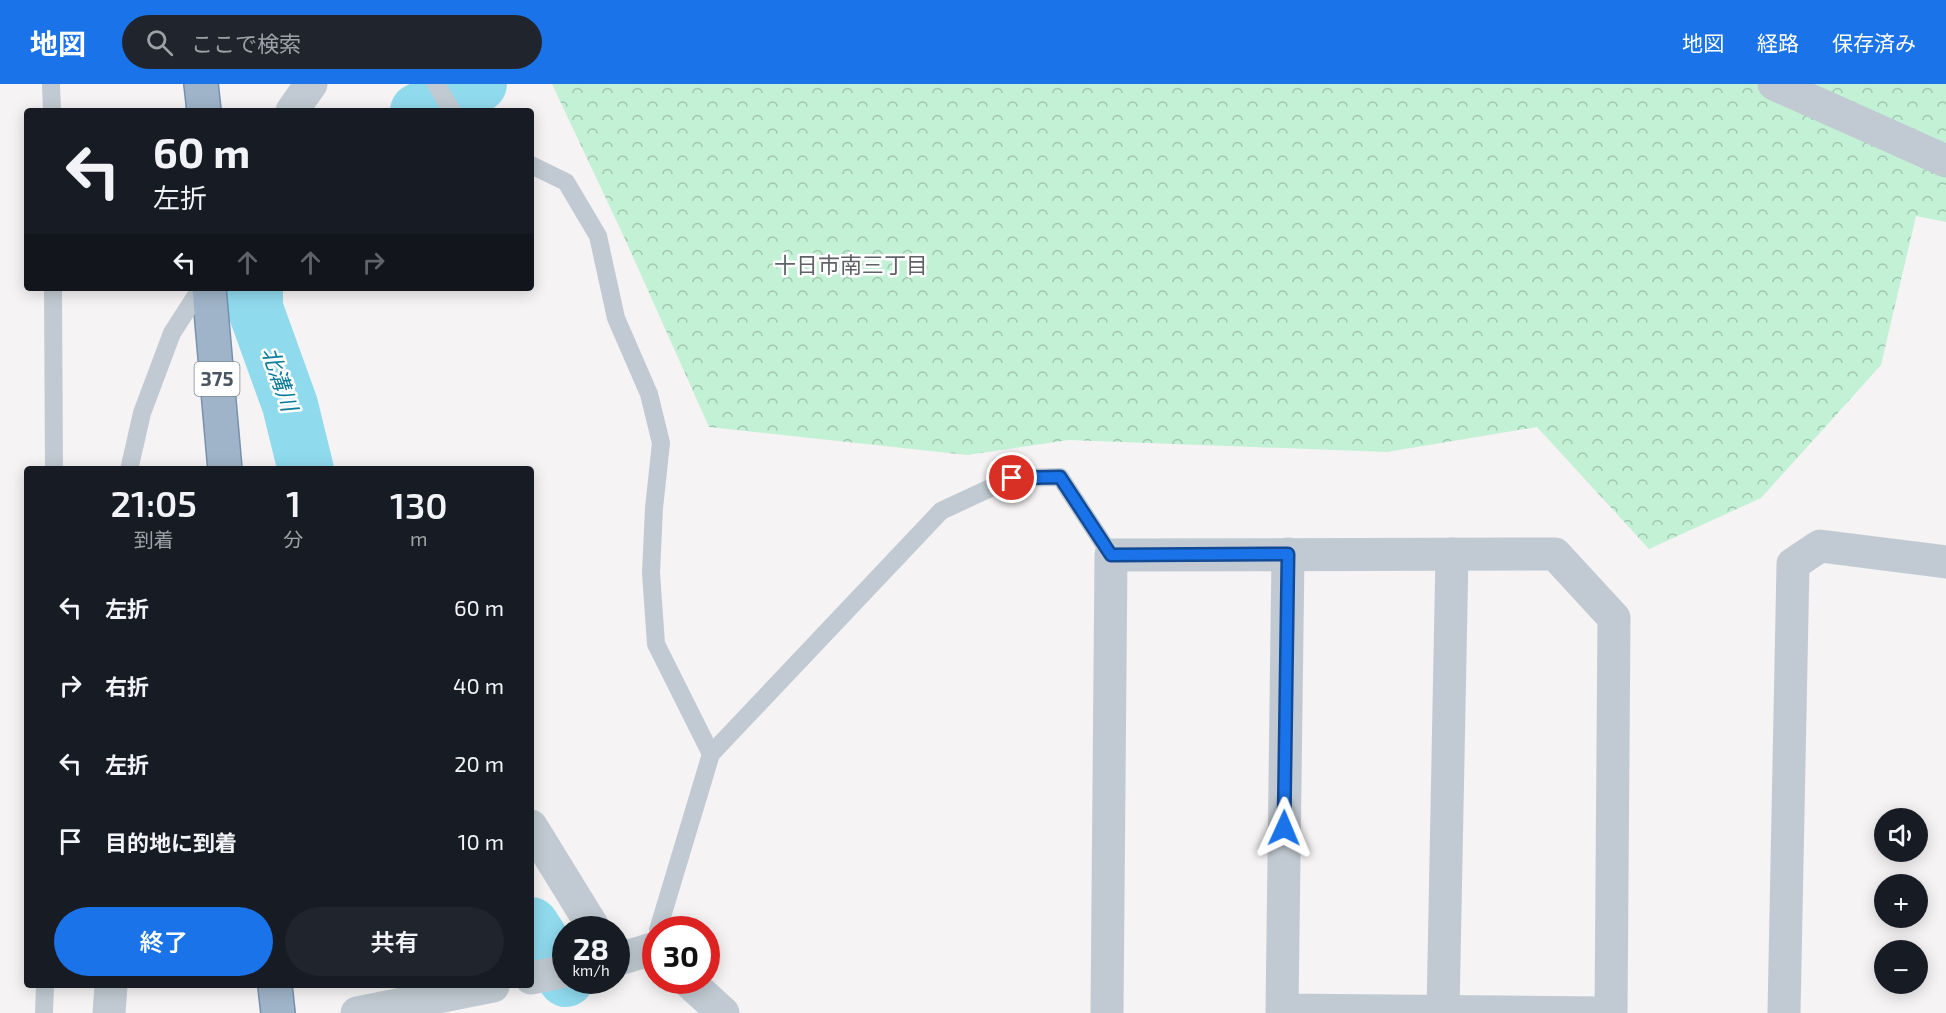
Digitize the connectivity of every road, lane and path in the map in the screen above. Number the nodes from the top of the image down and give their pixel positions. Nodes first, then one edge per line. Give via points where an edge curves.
1 (51, 84) edge
2 (201, 84) edge
3 (311, 84) edge
4 (436, 84) edge
5 (1774, 84) edge
6 (51, 108) edge
7 (204, 108) edge
8 (294, 108) edge
9 (450, 108) edge
10 (1946, 161) edge
11 (534, 167) edge
12 (53, 291) edge
13 (199, 291) edge
14 (208, 291) edge
15 (54, 466) edge
16 (130, 466) edge
17 (225, 466) edge
18 (1288, 554) junction
19 (1452, 554) junction
20 (1111, 555) junction
21 (1946, 562) edge
22 (711, 754) junction
23 (534, 831) edge
24 (586, 916) edge
25 (663, 916) edge
26 (552, 974) edge
27 (534, 977) edge
28 (45, 988) edge
29 (111, 988) edge
30 (275, 988) edge
31 (483, 988) edge
32 (702, 994) edge
33 (1443, 1012) edge
34 (44, 1013) edge
35 (109, 1013) edge
36 (278, 1013) edge
37 (357, 1013) edge
38 (723, 1013) edge
39 (1107, 1013) edge
40 (1602, 1013) edge
41 (1611, 1013) edge
42 (1784, 1013) edge

1 - 6 lane
2 - 7 highway
3 - 8 street
4 - 9 lane
5 - 10 street
11 - 22 lane via 566,183 598,236 616,318 649,394 661,443 651,573 656,644
12 - 15 lane
13 - 16 lane via 172,333 142,413
14 - 17 highway, 375
18 - 19 street
18 - 20 street
18 - 33 street via 1282,1010
19 - 33 street
19 - 41 street via 1555,554 1614,618
20 - 22 lane via 1060,477 1012,478 941,511
20 - 39 street
21 - 42 street via 1820,546 1793,564
22 - 25 lane
23 - 24 street
26 - 27 street
28 - 34 lane
29 - 35 street
30 - 36 highway
31 - 37 street
32 - 38 street
33 - 40 street

